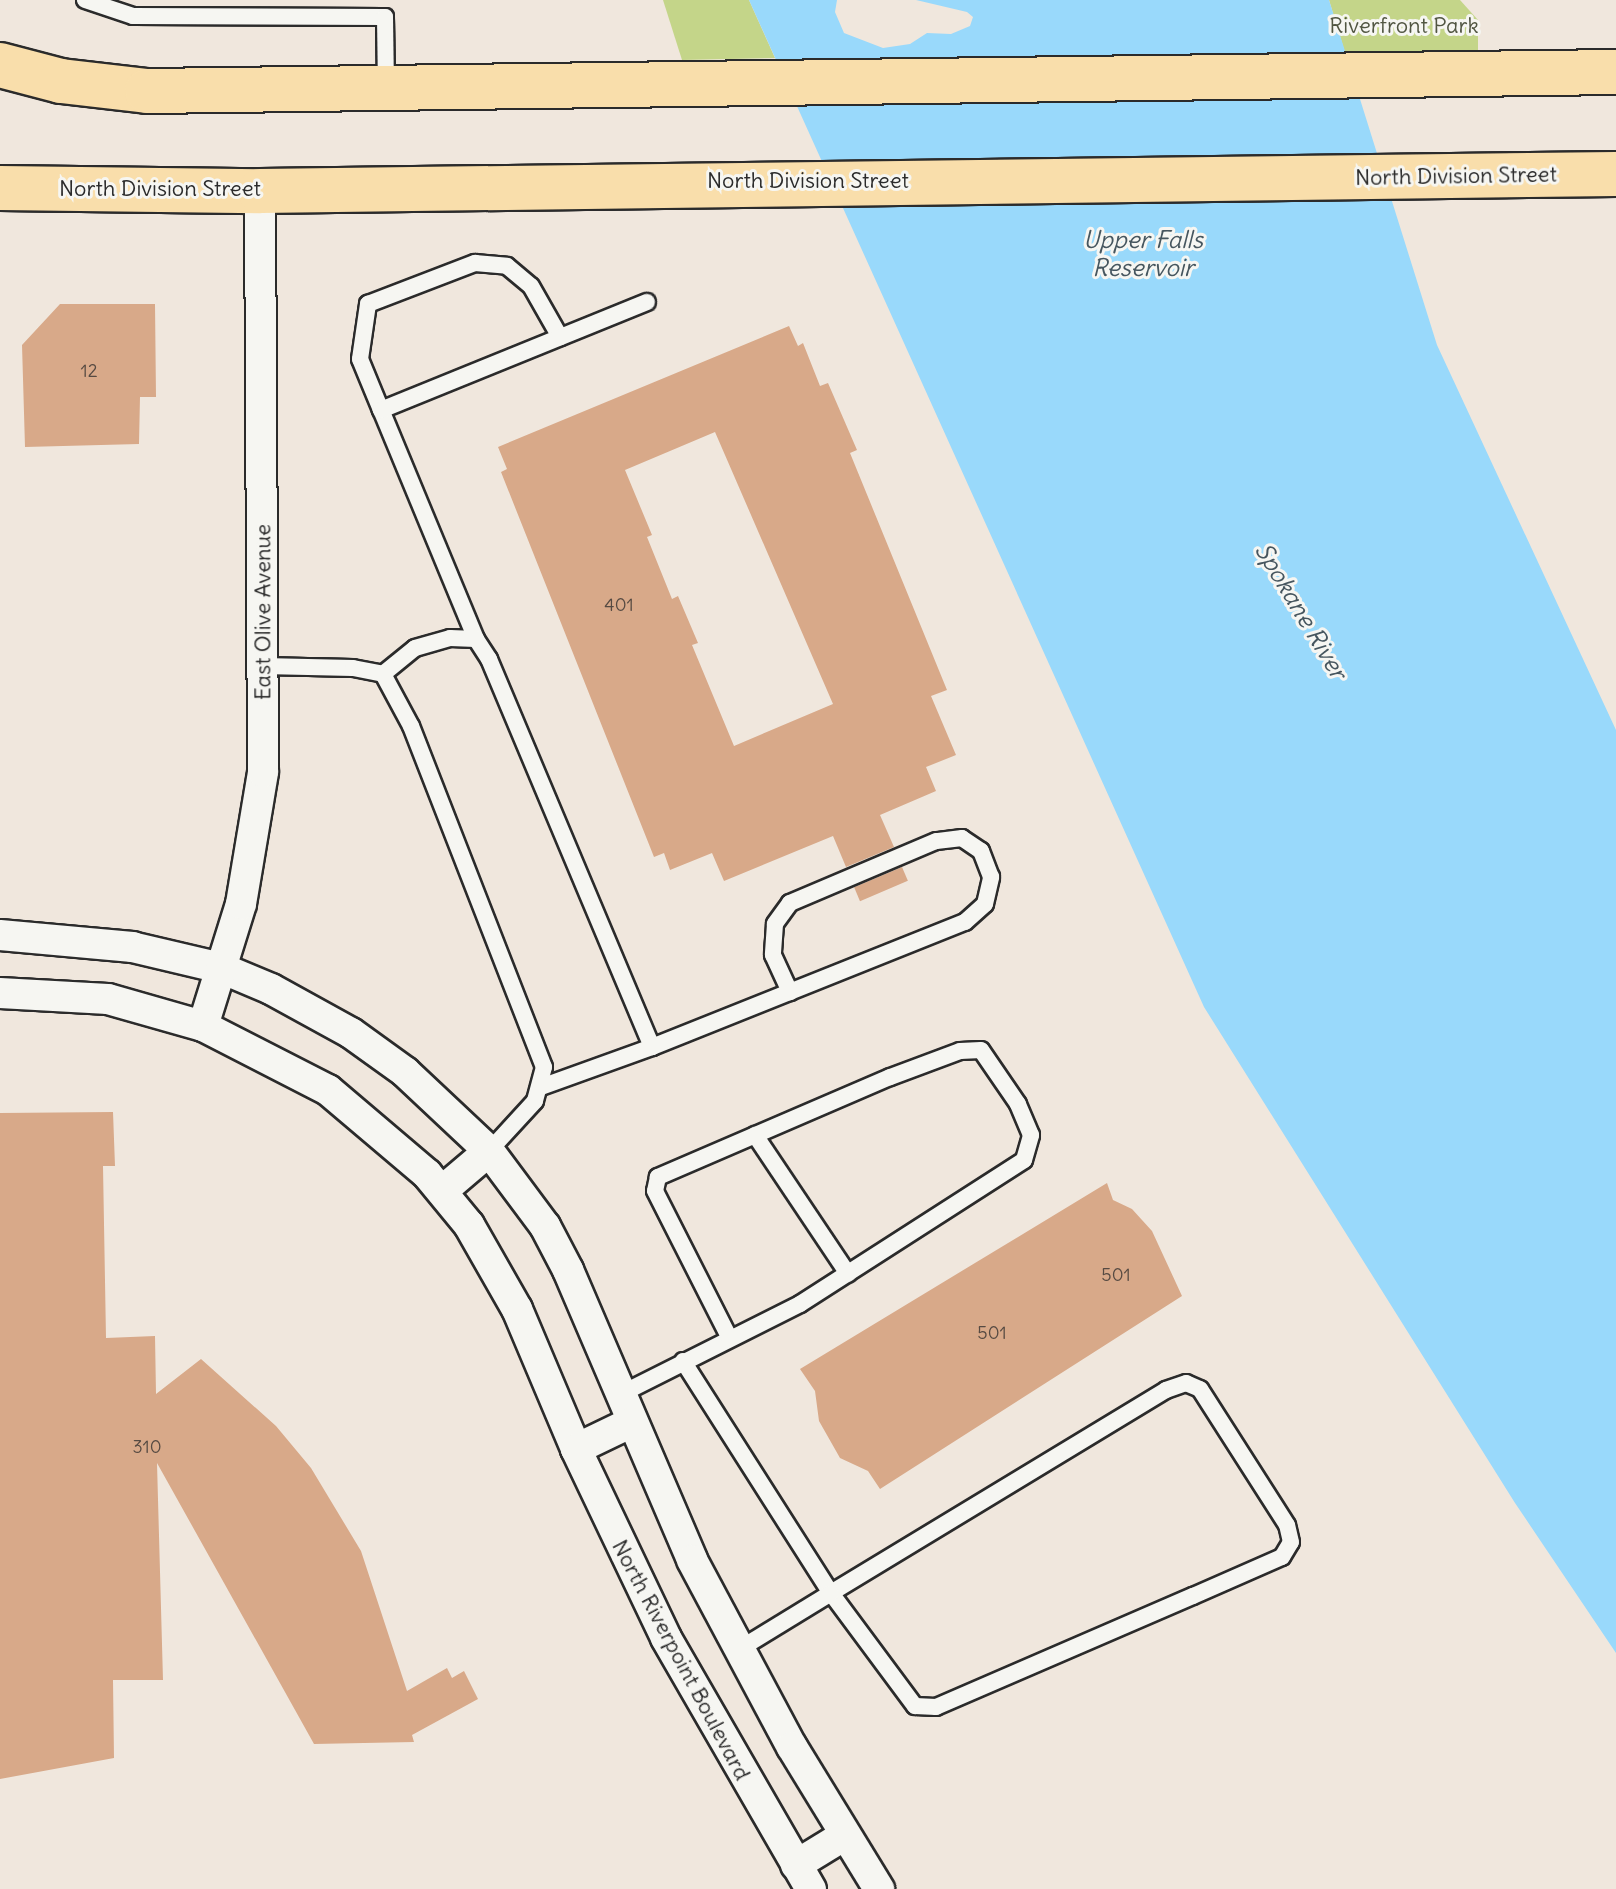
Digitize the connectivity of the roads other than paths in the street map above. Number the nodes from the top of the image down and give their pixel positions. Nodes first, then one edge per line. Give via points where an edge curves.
1 (85, 0) edge
2 (0, 65) edge
3 (1616, 72) edge
4 (386, 88) junction
5 (1616, 174) edge
6 (0, 188) edge
7 (260, 191) junction
8 (647, 302) dead end
9 (560, 337) junction
10 (381, 410) junction
11 (476, 639) junction
12 (263, 666) junction
13 (383, 674) junction
14 (0, 935) edge
15 (221, 968) junction
16 (790, 992) junction
17 (0, 993) edge
18 (203, 1026) junction
19 (652, 1047) junction
20 (541, 1087) junction
21 (755, 1135) junction
22 (489, 1151) junction
23 (442, 1191) junction
24 (848, 1274) junction
25 (729, 1337) junction
26 (683, 1361) junction
27 (619, 1395) junction
28 (630, 1423) junction
29 (576, 1449) junction
30 (831, 1593) junction
31 (738, 1650) junction
32 (845, 1835) junction
33 (804, 1877) edge
34 (879, 1889) edge

1 - 4 lane via 133,16 385,17
2 - 4 main road via 61,81 147,91
3 - 4 main road
5 - 7 main road, North Division Street
6 - 7 main road, North Division Street
7 - 12 street, East Olive Avenue
8 - 9 lane
9 - 10 lane
9 - 10 lane via 531,286 507,266 475,263 368,304 360,359
10 - 11 lane
11 - 13 lane via 450,638 415,648
11 - 19 lane via 489,659
12 - 13 lane
12 - 15 street, East Olive Avenue via 259,815
13 - 20 lane via 411,726 544,1067
14 - 15 street via 87,940
15 - 18 street, East Olive Avenue
15 - 22 street via 351,1033 405,1072
16 - 16 lane via 965,922 985,904 991,877 981,851 962,838 936,841 790,903 775,924 773,955
16 - 19 lane
17 - 18 street, North Riverpoint Boulevard via 108,999
18 - 23 street, North Riverpoint Boulevard via 328,1090
19 - 20 lane
20 - 22 lane
21 - 24 lane
21 - 24 lane via 960,1051 981,1050 1018,1104 1031,1135 1024,1160
21 - 25 lane via 658,1177 655,1191
22 - 23 street
22 - 27 street via 556,1248
23 - 29 street, North Riverpoint Boulevard via 469,1225 517,1309
24 - 25 lane via 800,1304
25 - 26 lane
26 - 27 lane
26 - 30 lane
27 - 28 street
28 - 29 street
28 - 31 street
29 - 33 street, North Riverpoint Boulevard via 703,1709
30 - 30 lane via 1166,1390 1186,1383 1200,1389 1287,1525 1291,1542 1282,1557 936,1707 915,1706 902,1695
30 - 31 lane
31 - 32 street
32 - 33 street, North Riverpoint Boulevard
32 - 34 street

